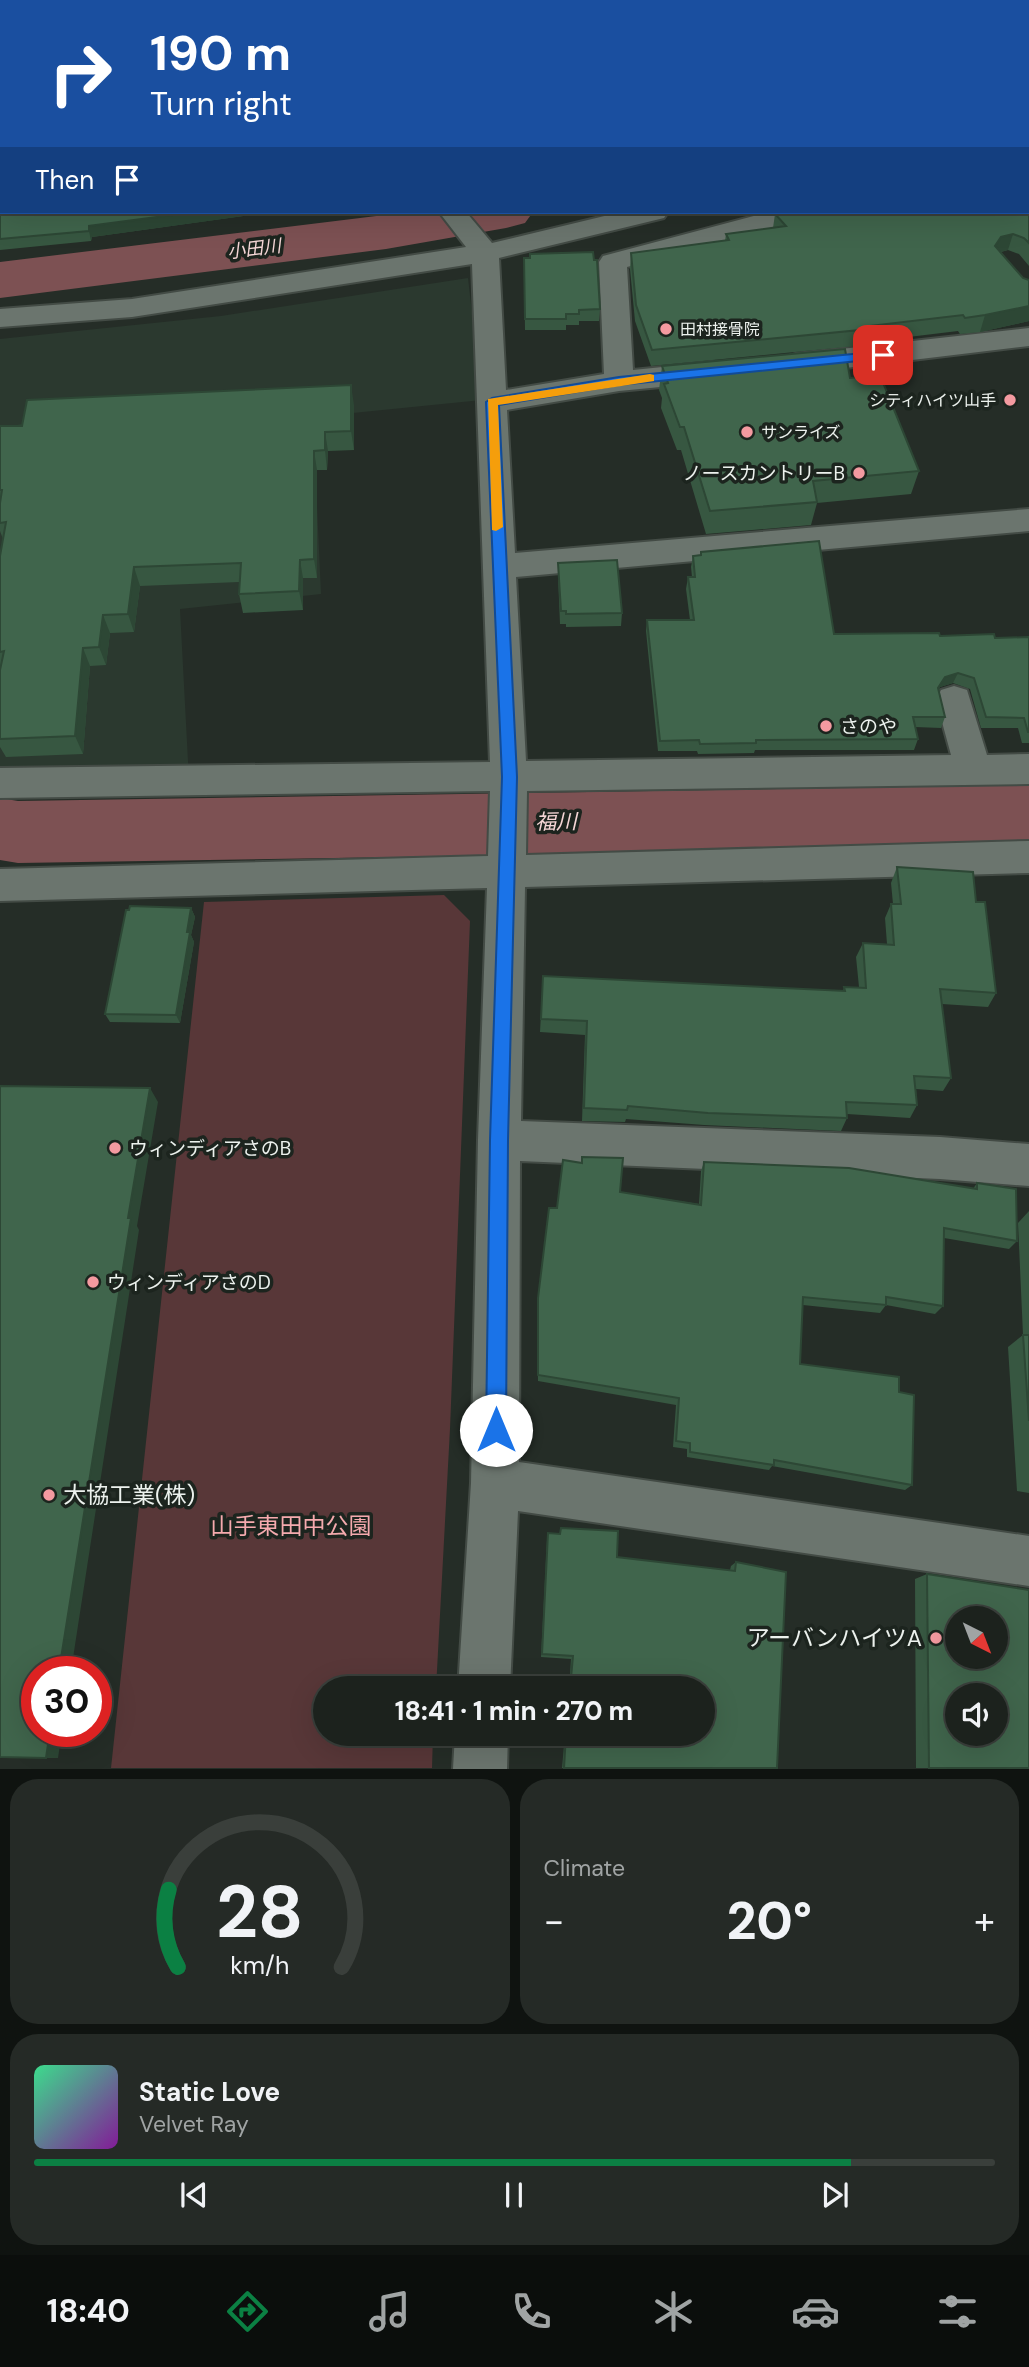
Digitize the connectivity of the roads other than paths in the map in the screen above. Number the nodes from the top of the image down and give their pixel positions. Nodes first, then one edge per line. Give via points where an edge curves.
1 (454, 214) edge
2 (645, 214) edge
3 (792, 214) edge
4 (483, 250) junction
5 (0, 318) edge
6 (1029, 337) edge
7 (619, 381) junction
8 (492, 402) junction
9 (1029, 520) edge
10 (498, 567) junction
11 (954, 700) dead end
12 (973, 768) junction
13 (1029, 769) edge
14 (0, 783) edge
15 (509, 784) junction
16 (1029, 857) edge
17 (506, 863) junction
18 (0, 885) edge
19 (499, 1140) junction
20 (1029, 1165) edge
21 (495, 1483) junction
22 (1029, 1561) edge
23 (485, 1676) edge
24 (481, 1746) edge
25 (480, 1769) edge

1 - 4 street
2 - 4 street
3 - 7 street via 613,262
4 - 5 street via 132,308
4 - 8 street
6 - 7 street
7 - 8 street
8 - 10 street
9 - 10 street
10 - 15 street
11 - 12 street
12 - 13 street
12 - 15 street
14 - 15 street
15 - 17 street
16 - 17 street
17 - 18 street
17 - 19 street
19 - 20 street
19 - 21 street
21 - 22 street
21 - 23 street
24 - 25 street

